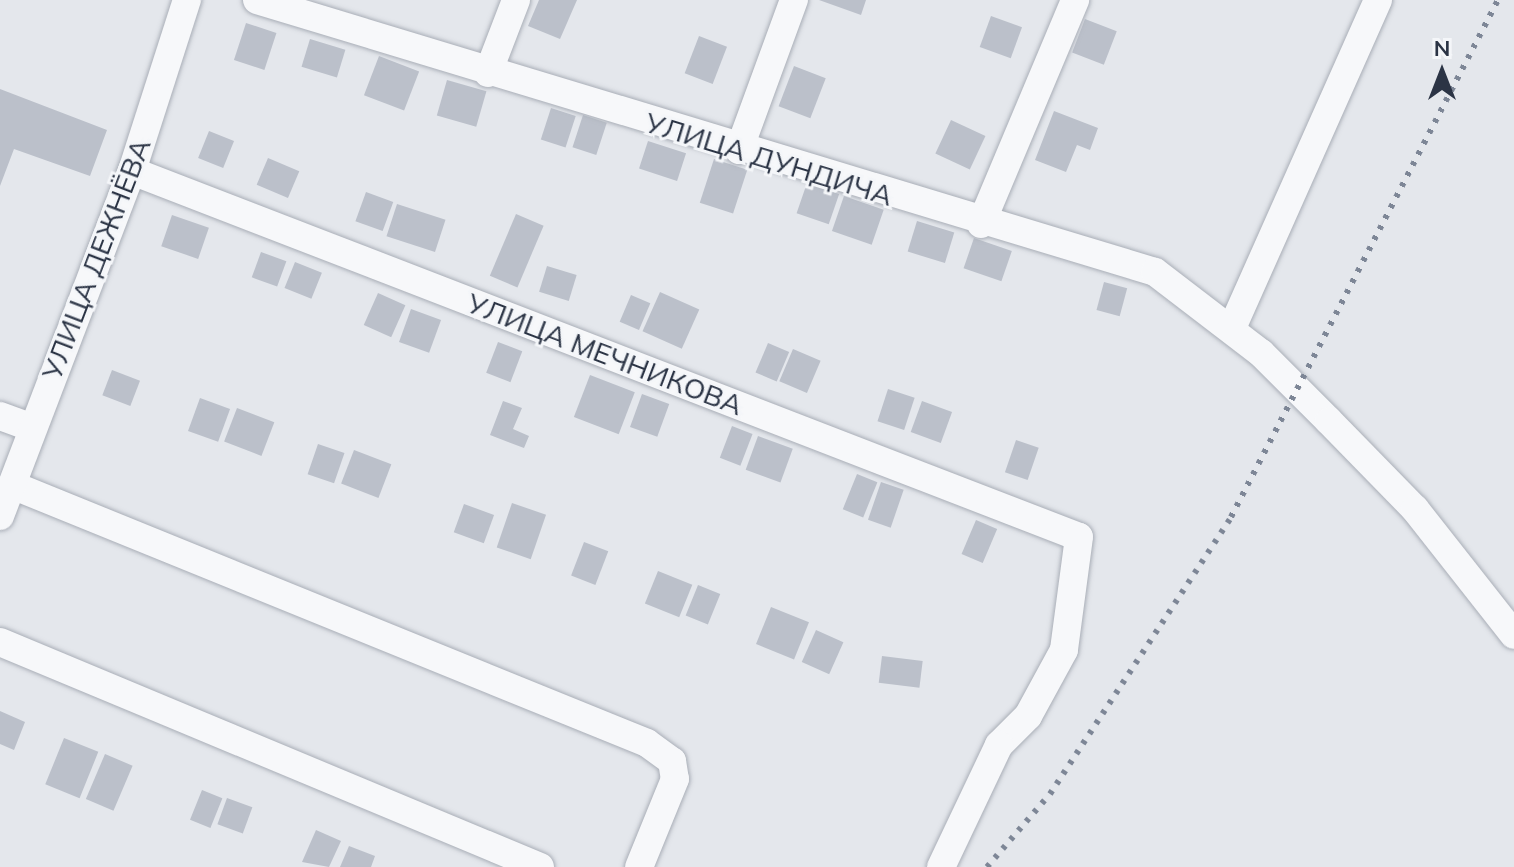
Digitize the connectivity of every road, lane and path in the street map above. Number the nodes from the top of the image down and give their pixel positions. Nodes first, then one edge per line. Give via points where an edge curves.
1 (187, 0) edge
2 (257, 0) edge
3 (516, 0) edge
4 (794, 0) edge
5 (1075, 0) edge
6 (1378, 0) edge
7 (488, 73) junction
8 (739, 150) junction
9 (132, 171) junction
10 (981, 224) junction
11 (1232, 328) junction
12 (0, 416) edge
13 (31, 427) junction
14 (12, 485) junction
15 (0, 516) edge
16 (1514, 635) edge
17 (0, 642) edge
18 (540, 867) edge
19 (639, 867) edge
20 (941, 867) edge

1 - 9 street, УЛИЦА ДЕЖНЁВА
2 - 7 street, УЛИЦА ДУНДИЧА
3 - 7 street
4 - 8 street
5 - 10 street
6 - 11 street
7 - 8 street, УЛИЦА ДУНДИЧА
8 - 10 street, УЛИЦА ДУНДИЧА
9 - 13 street, УЛИЦА ДЕЖНЁВА
9 - 20 street, УЛИЦА МЕЧНИКОВА via 1079,537 1064,650 1028,716 999,745
10 - 11 street, УЛИЦА ДУНДИЧА via 1155,272
11 - 16 street, УЛИЦА ДУНДИЧА via 1415,509
12 - 13 street
13 - 14 street, УЛИЦА ДЕЖНЁВА
14 - 15 street, УЛИЦА ДЕЖНЁВА
14 - 19 street via 647,743 672,761 675,779
17 - 18 street

